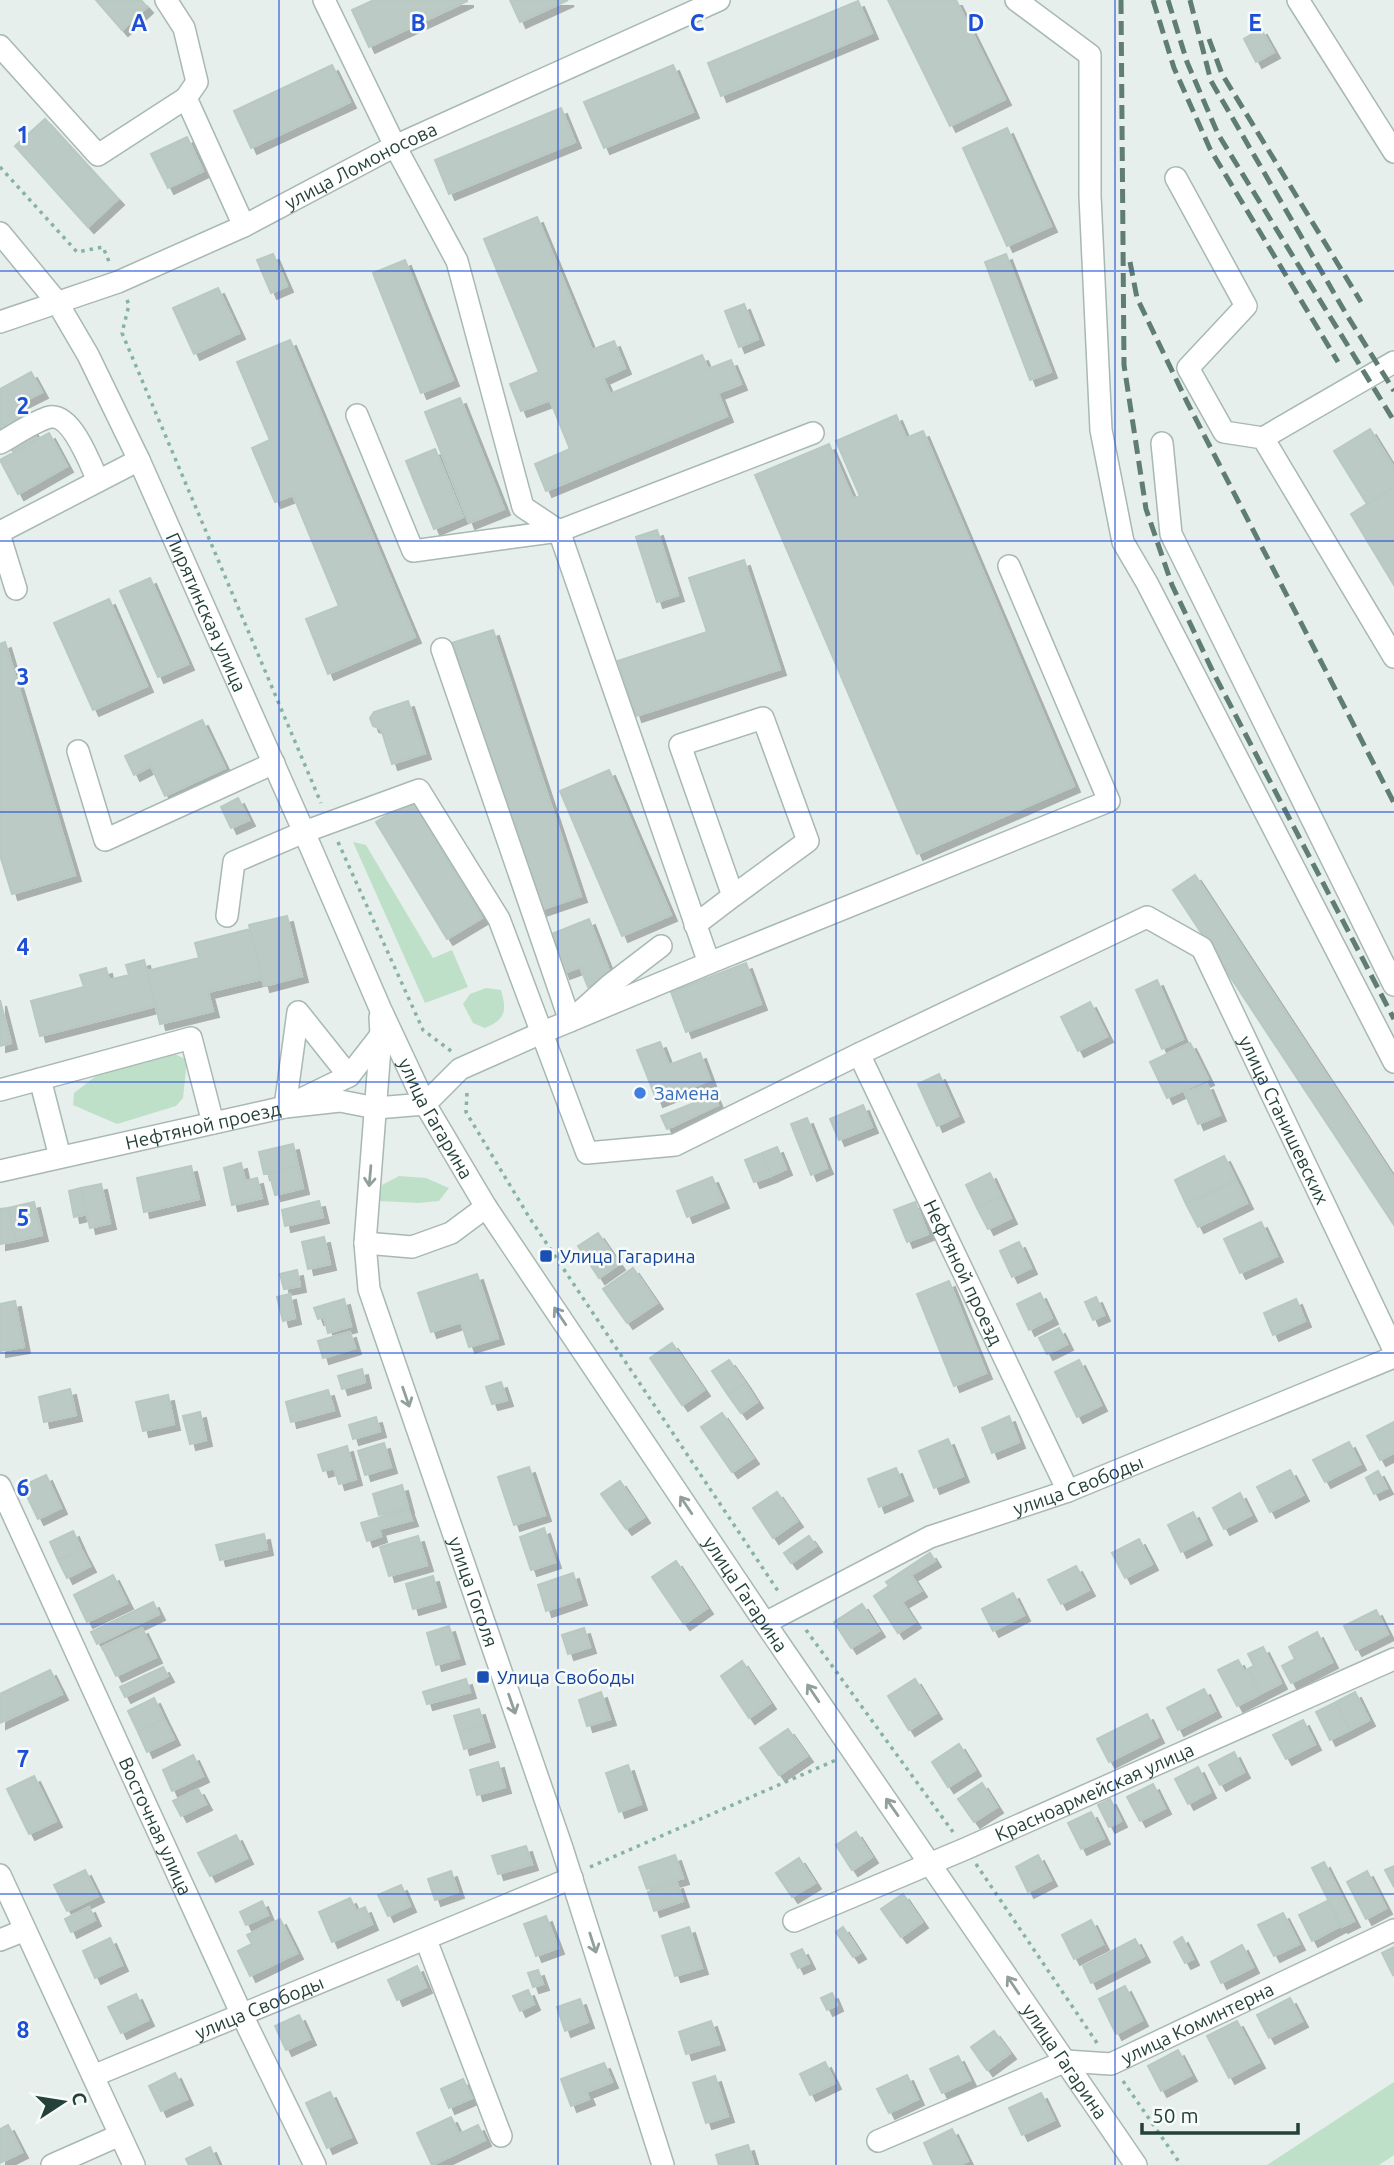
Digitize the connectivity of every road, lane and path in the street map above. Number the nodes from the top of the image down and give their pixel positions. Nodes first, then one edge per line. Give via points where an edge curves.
1 (166, 0) edge
2 (324, 0) edge
3 (719, 0) edge
4 (1298, 0) edge
5 (1027, 3) edge
6 (0, 46) edge
7 (186, 98) junction
8 (395, 146) junction
9 (1394, 152) edge
10 (0, 167) edge
11 (1176, 178) dead end
12 (244, 226) junction
13 (0, 233) edge
14 (118, 282) junction
15 (58, 302) junction
16 (0, 322) edge
17 (1394, 362) edge
18 (357, 415) dead end
19 (813, 433) dead end
20 (1262, 438) junction
21 (0, 443) edge
22 (1162, 443) dead end
23 (139, 460) junction
24 (98, 481) junction
25 (559, 531) junction
26 (0, 534) edge
27 (1009, 566) dead end
28 (16, 589) dead end
29 (442, 649) dead end
30 (1394, 657) edge
31 (78, 751) dead end
32 (274, 763) junction
33 (329, 823) junction
34 (304, 832) junction
35 (733, 895) junction
36 (227, 916) dead end
37 (695, 925) junction
38 (661, 946) dead end
39 (709, 963) junction
40 (1394, 985) edge
41 (380, 1008) junction
42 (570, 1021) junction
43 (541, 1033) junction
44 (381, 1035) junction
45 (859, 1054) junction
46 (1394, 1062) edge
47 (460, 1069) junction
48 (349, 1076) junction
49 (40, 1079) junction
50 (0, 1090) edge
51 (425, 1104) junction
52 (285, 1107) junction
53 (376, 1108) junction
54 (213, 1123) junction
55 (60, 1157) junction
56 (0, 1171) edge
57 (486, 1207) junction
58 (365, 1243) junction
59 (1394, 1350) edge
60 (1394, 1357) edge
61 (0, 1486) edge
62 (1068, 1491) junction
63 (778, 1591) dead end
64 (765, 1623) junction
65 (806, 1630) dead end
66 (1394, 1660) edge
67 (838, 1759) dead end
68 (965, 1849) junction
69 (586, 1859) dead end
70 (931, 1863) junction
71 (0, 1875) edge
72 (572, 1878) junction
73 (794, 1921) dead end
74 (25, 1930) junction
75 (1394, 1930) edge
76 (0, 1940) edge
77 (425, 1940) junction
78 (242, 2015) junction
79 (1066, 2061) junction
80 (1111, 2064) junction
81 (93, 2076) junction
82 (120, 2134) junction
83 (501, 2136) dead end
84 (878, 2141) dead end
85 (52, 2165) edge
86 (134, 2165) edge
87 (315, 2165) edge
88 (663, 2165) edge
89 (1136, 2165) edge
90 (1181, 2165) edge

1 - 7 street via 184,28 197,82
2 - 8 street
3 - 8 street, улица Ломоносова
4 - 9 street
5 - 46 street via 1090,55 1090,196 1101,430 1123,542
6 - 7 street via 98,155
7 - 12 street
8 - 12 street, улица Ломоносова
8 - 25 street via 457,261 523,507
10 - 14 path via 77,252 103,247
11 - 20 street via 1246,306 1188,368 1224,432
12 - 14 street, улица Ломоносова
13 - 15 street, Пирятинская улица
14 - 15 street, улица Ломоносова
14 - 33 path via 129,305 122,333
15 - 16 street, улица Ломоносова
15 - 23 street, Пирятинская улица
17 - 20 street
18 - 25 street via 413,551
19 - 25 street
20 - 30 street
21 - 24 street via 49,417 60,418 69,424
22 - 40 street via 1171,534
23 - 24 street
23 - 32 street, Пирятинская улица
24 - 26 street
25 - 37 street
26 - 28 street
27 - 39 street via 1109,801
29 - 42 street
31 - 32 street via 105,840
32 - 34 street, Пирятинская улица
33 - 34 street
33 - 43 street via 419,790 499,919
33 - 47 path via 423,1030 451,1051
34 - 36 street via 234,862
34 - 41 street, Пирятинская улица
35 - 35 street via 680,745 763,718 808,841
35 - 37 street
37 - 39 street
38 - 42 street
39 - 42 street
41 - 44 street, улица Гоголя
41 - 51 street, улица Гагарина
42 - 43 street
43 - 45 street via 587,1153 675,1145
43 - 47 street
44 - 48 street, Нефтяной проезд
44 - 53 street, улица Гоголя
45 - 59 street, улица Станишевских via 1147,917 1202,948
45 - 62 street, Нефтяной проезд
47 - 51 street
47 - 63 path via 467,1082 466,1112 529,1217
48 - 52 street, Нефтяной проезд
48 - 52 street via 298,1012
49 - 50 street
49 - 54 street via 191,1038
49 - 55 street
51 - 53 street
51 - 57 street, улица Гагарина
52 - 53 street via 340,1101
52 - 54 street, Нефтяной проезд
53 -> 58 street, улица Гоголя
54 - 55 street, Нефтяной проезд
55 - 56 street, Нефтяной проезд
57 - 58 street via 452,1233 412,1247
64 -> 57 street, улица Гагарина
58 -> 72 street, улица Гоголя via 369,1289
60 - 62 street, улица Свободы
61 - 78 street, Восточная улица
62 - 64 street, улица Свободы via 930,1537
70 -> 64 street, улица Гагарина
65 - 68 path
66 - 68 street, Красноармейская улица
67 - 69 path via 590,1868
68 - 70 street, Красноармейская улица
68 - 80 path
70 - 73 street, Красноармейская улица
79 -> 70 street, улица Гагарина
71 - 74 street
72 - 77 street, улица Свободы
72 -> 88 street, улица Гоголя
74 - 76 street
74 - 81 street
75 - 80 street, улица Коминтерна
77 - 78 street, улица Свободы
77 - 83 street
78 - 81 street, улица Свободы
78 - 87 street, Восточная улица
79 - 80 street, улица Коминтерна
79 - 84 street, улица Коминтерна
79 - 89 street, улица Гагарина
80 - 90 path
81 - 82 street
82 - 85 street
82 - 86 street

